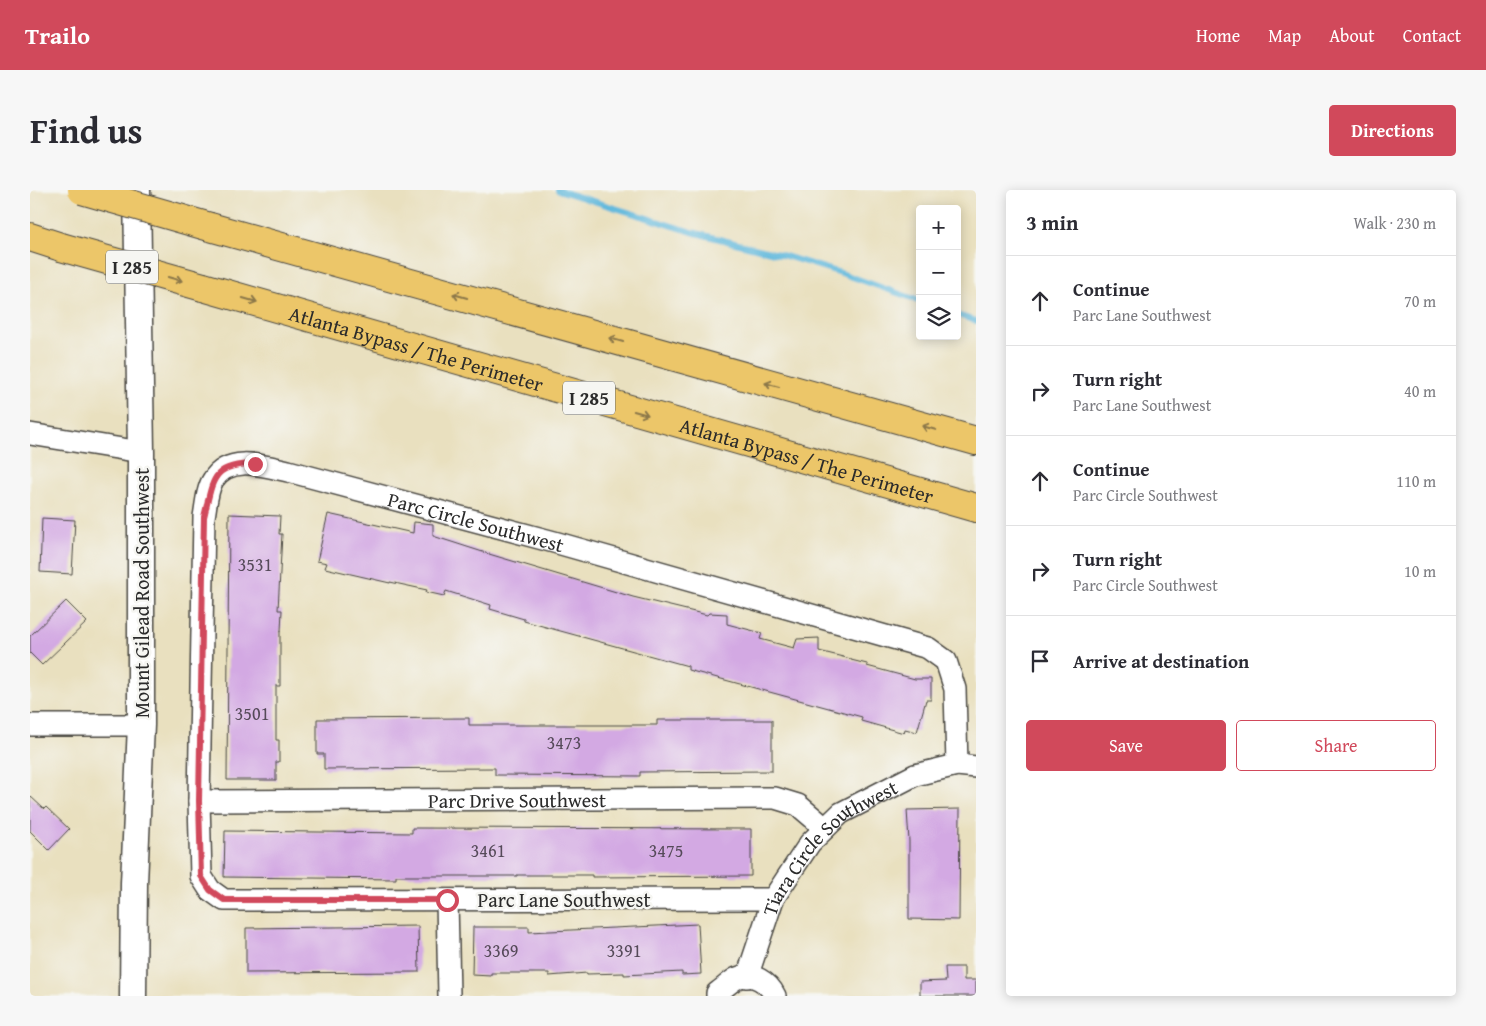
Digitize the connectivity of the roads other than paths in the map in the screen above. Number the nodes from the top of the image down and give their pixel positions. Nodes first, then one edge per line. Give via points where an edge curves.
1 (82, 190) edge
2 (137, 190) edge
3 (30, 238) edge
4 (30, 434) edge
5 (976, 441) edge
6 (141, 452) junction
7 (976, 508) edge
8 (30, 725) edge
9 (141, 725) junction
10 (967, 766) edge
11 (199, 801) junction
12 (825, 828) junction
13 (773, 899) junction
14 (447, 900) junction
15 (747, 977) junction
16 (133, 996) edge
17 (449, 996) edge
18 (716, 996) edge
19 (775, 996) edge

5 -> 1 highway, bridge
2 - 6 street, Mount Gilead Road Southwest
3 -> 7 highway, Atlanta Bypass / The Perimeter / I 285, bridge
4 - 6 street
6 - 9 street, Mount Gilead Road Southwest
8 - 9 street
9 - 16 street, Mount Gilead Road Southwest
10 - 11 street, Parc Circle Southwest via 955,689 946,660 928,648 288,471 238,464 221,470 212,481 204,517
10 - 12 street, Tiara Circle Southwest via 915,775 841,813
11 - 12 street, Parc Drive Southwest via 775,798 798,805
11 - 14 street, Parc Lane Southwest via 201,876 210,890 224,900
12 - 13 street, Tiara Circle Southwest via 810,842
13 - 14 street, Parc Lane Southwest
13 - 15 street, Tiara Circle Southwest
14 - 17 street
15 - 18 street via 738,978
15 - 19 street via 765,983

